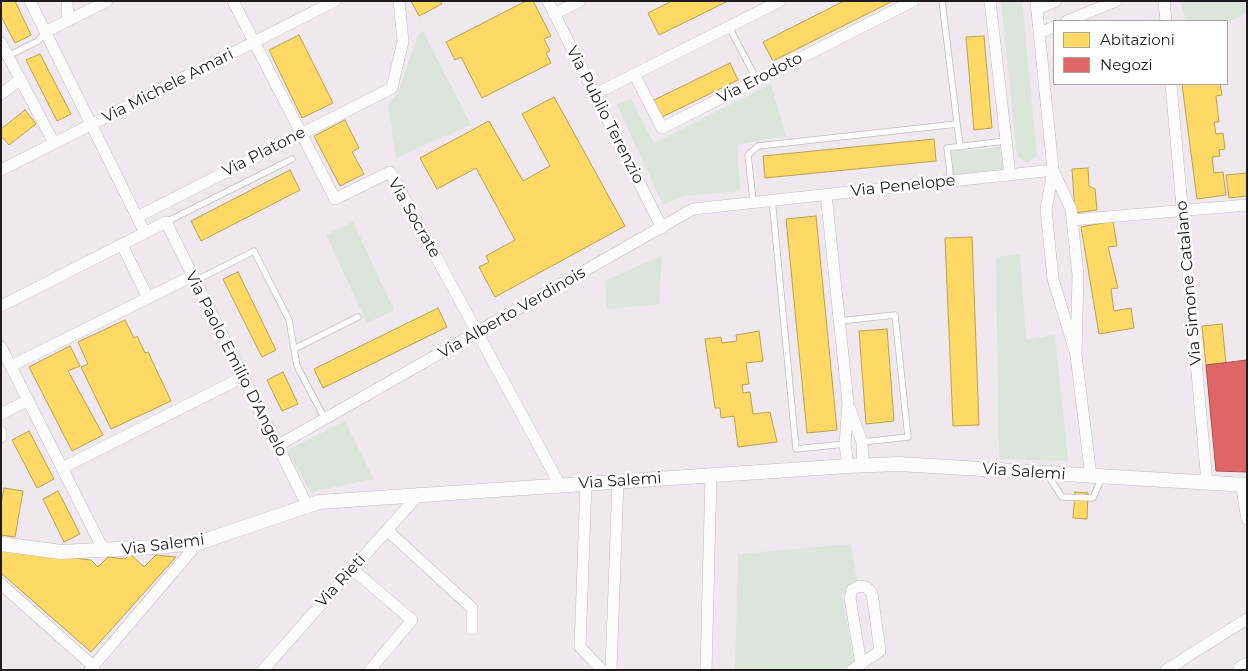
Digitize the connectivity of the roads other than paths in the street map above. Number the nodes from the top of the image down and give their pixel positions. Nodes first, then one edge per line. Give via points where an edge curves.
1 (30, 1) edge
2 (67, 1) edge
3 (107, 1) edge
4 (233, 1) edge
5 (335, 1) edge
6 (399, 1) edge
7 (548, 1) edge
8 (580, 1) edge
9 (780, 1) edge
10 (913, 1) edge
11 (942, 1) edge
12 (990, 1) edge
13 (1056, 1) edge
14 (1116, 1) edge
15 (1164, 1) edge
16 (1036, 5) edge
17 (554, 14) junction
18 (1069, 20) edge
19 (1166, 20) edge
20 (68, 21) junction
21 (729, 27) junction
22 (1053, 27) edge
23 (45, 32) junction
24 (1039, 33) junction
25 (254, 42) junction
26 (1, 43) edge
27 (8, 56) junction
28 (634, 74) junction
29 (21, 79) junction
30 (757, 80) junction
31 (1172, 85) edge
32 (1, 94) edge
33 (594, 94) junction
34 (957, 124) junction
35 (91, 125) junction
36 (301, 134) junction
37 (1006, 141) junction
38 (54, 143) junction
39 (960, 147) junction
40 (292, 159) dead end
41 (1, 170) edge
42 (1053, 170) junction
43 (1010, 175) junction
44 (951, 181) junction
45 (826, 194) junction
46 (772, 199) junction
47 (753, 201) junction
48 (1247, 205) edge
49 (1183, 211) junction
50 (137, 217) junction
51 (1072, 220) junction
52 (166, 222) junction
53 (662, 228) junction
54 (145, 233) junction
55 (122, 245) junction
56 (193, 279) junction
57 (148, 298) junction
58 (1, 306) edge
59 (358, 317) dead end
60 (839, 322) junction
61 (478, 332) junction
62 (1, 347) edge
63 (294, 348) junction
64 (1076, 355) junction
65 (6, 367) edge
66 (243, 378) junction
67 (28, 400) junction
68 (848, 403) junction
69 (1, 414) edge
70 (326, 419) junction
71 (862, 442) junction
72 (846, 444) junction
73 (277, 446) junction
74 (863, 465) junction
75 (848, 466) junction
76 (62, 468) junction
77 (1047, 474) junction
78 (711, 475) junction
79 (1096, 477) junction
80 (618, 481) junction
81 (586, 483) junction
82 (1208, 483) junction
83 (560, 485) junction
84 (1244, 485) edge
85 (420, 493) junction
86 (307, 505) junction
87 (1247, 519) edge
88 (387, 530) junction
89 (198, 543) junction
90 (1, 544) edge
91 (104, 551) junction
92 (352, 569) junction
93 (1, 584) edge
94 (1247, 619) edge
95 (472, 628) dead end
96 (856, 667) edge
97 (1247, 667) edge
98 (91, 668) edge
99 (263, 670) edge
100 (370, 670) edge
101 (602, 670) edge
102 (611, 670) edge
103 (706, 670) edge
104 (1166, 670) edge
105 (1242, 670) edge

1 - 23 street
2 - 20 street
3 - 20 street
4 - 25 street, Via Socrate
5 - 25 street, Via Michele Amari
6 - 36 street, Via Platone via 403,41 392,88
7 - 17 street, Via Publio Terenzio
8 - 17 street
9 - 21 street
10 - 30 street, Via Erodoto
11 - 34 lane
12 - 37 street
13 - 16 street
14 - 18 street
15 - 19 street
16 - 24 street
17 - 33 street, Via Publio Terenzio
20 - 23 street
21 - 28 street
21 - 30 lane
22 - 24 street
23 - 27 lane via 38,41
23 - 35 street
24 - 42 street
25 - 35 street, Via Michele Amari
25 - 36 street, Via Socrate
26 - 27 street
27 - 29 street
28 - 30 street, Via Erodoto via 662,128
28 - 33 street
29 - 32 street
29 - 38 street
31 - 49 street, Via Simone Catalano
33 - 53 street, Via Publio Terenzio
34 - 39 lane
34 - 47 lane via 758,146 748,154
35 - 38 street, Via Michele Amari
35 - 50 street
36 - 50 street, Via Platone
36 - 61 street, Via Socrate via 335,200 390,172
37 - 39 lane
37 - 43 street
38 - 41 street, Via Michele Amari
39 - 44 lane via 947,148
40 - 52 lane
42 - 43 street, Via Penelope
42 - 51 street via 1071,209
42 - 64 street via 1046,210 1053,279
43 - 44 street, Via Penelope
44 - 45 street, Via Penelope
45 - 46 street, Via Penelope
45 - 60 street
46 - 47 street, Via Penelope
46 - 72 lane via 796,449
47 - 53 street, Via Alberto Verdinois via 693,208
48 - 49 street
49 - 51 street
49 - 82 street, Via Simone Catalano
50 - 54 street
51 - 64 street via 1078,276
52 - 54 street
52 - 56 street, Via Paolo Emilio D'Angelo
53 - 61 street, Via Alberto Verdinois
54 - 55 street
55 - 57 street
55 - 58 street
56 - 57 street
56 - 63 lane via 254,251 289,320
56 - 66 street, Via Paolo Emilio D'Angelo
57 - 65 street
59 - 63 lane
60 - 68 street
60 - 71 lane via 895,315 908,437
61 - 70 street, Via Alberto Verdinois
61 - 83 street, Via Socrate
62 - 65 street
63 - 70 lane via 297,366
64 - 79 street
65 - 67 street
66 - 73 street, Via Paolo Emilio D'Angelo
66 - 76 street
67 - 69 street
67 - 76 street
68 - 71 street
68 - 72 street
70 - 73 street, Via Alberto Verdinois
71 - 74 street
72 - 75 street
73 - 86 street, Via Paolo Emilio D'Angelo
74 - 75 street, Via Salemi
74 - 77 street, Via Salemi via 899,464
75 - 78 street, Via Salemi
76 - 91 street
77 - 79 street, Via Salemi
77 - 79 lane via 1062,497 1093,498
78 - 80 street, Via Salemi
78 - 103 street
79 - 82 street, Via Salemi
80 - 81 street, Via Salemi
80 - 102 street
81 - 83 street, Via Salemi
81 - 101 street via 580,647
82 - 84 street, Via Salemi
83 - 85 street, Via Salemi
84 - 87 street
85 - 86 street, Via Salemi
85 - 88 street, Via Rieti
86 - 89 street, Via Salemi
88 - 92 street, Via Rieti
88 - 95 street via 472,608
89 - 91 street, Via Salemi
89 - 98 street
90 - 91 street, Via Salemi via 61,552
92 - 99 street, Via Rieti
92 - 100 street via 412,620
93 - 98 street
94 - 104 street
96 - 96 street via 880,651 872,593 859,586 852,590 850,598
97 - 105 main road

